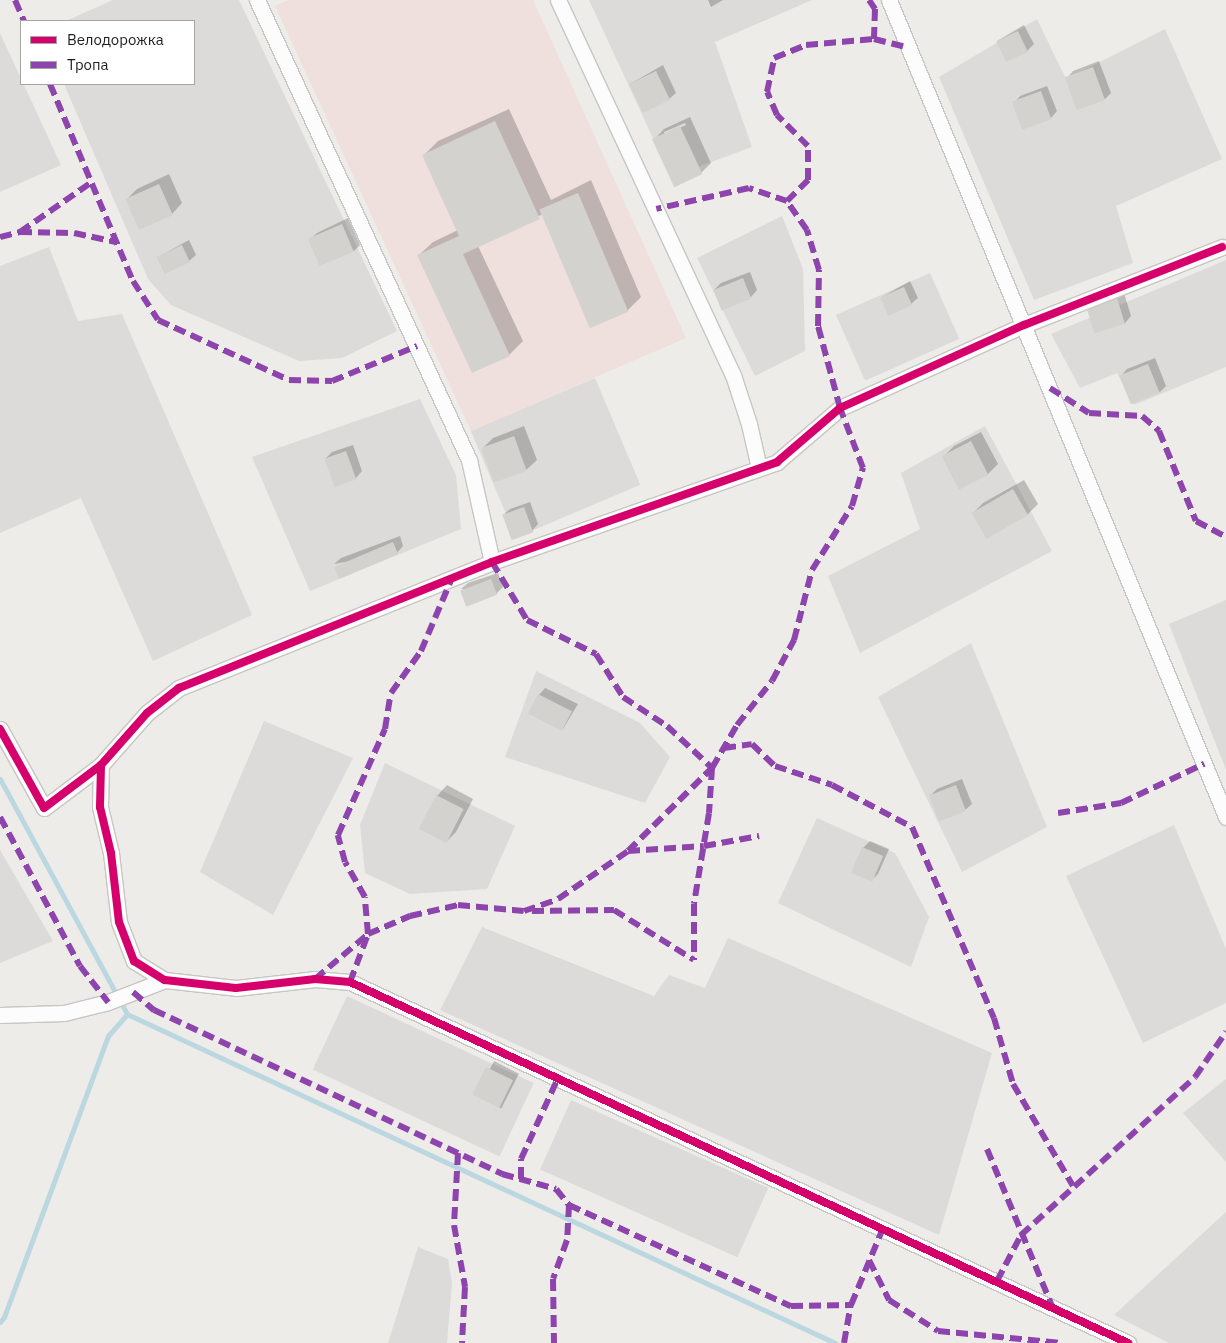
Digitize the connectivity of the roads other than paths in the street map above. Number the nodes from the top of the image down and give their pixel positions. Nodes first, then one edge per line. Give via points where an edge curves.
1 (257, 0) edge
2 (558, 0) edge
3 (889, 0) edge
4 (1222, 247) dead end
5 (1024, 325) junction
6 (759, 468) junction
7 (492, 562) junction
8 (0, 729) edge
9 (101, 765) junction
10 (1226, 817) edge
11 (165, 980) junction
12 (0, 1015) edge
13 (1128, 1343) edge

1 - 7 street via 469,460
2 - 6 street via 733,375 750,424
3 - 5 street
4 - 5 street
5 - 6 street via 840,408 777,462
5 - 10 street
6 - 7 street
7 - 9 street via 179,688 147,713
8 - 9 street via 44,808
9 - 11 street via 100,807 112,853 119,922 134,961
11 - 12 street via 108,1002 64,1013
11 - 13 street via 236,988 315,979 350,982

